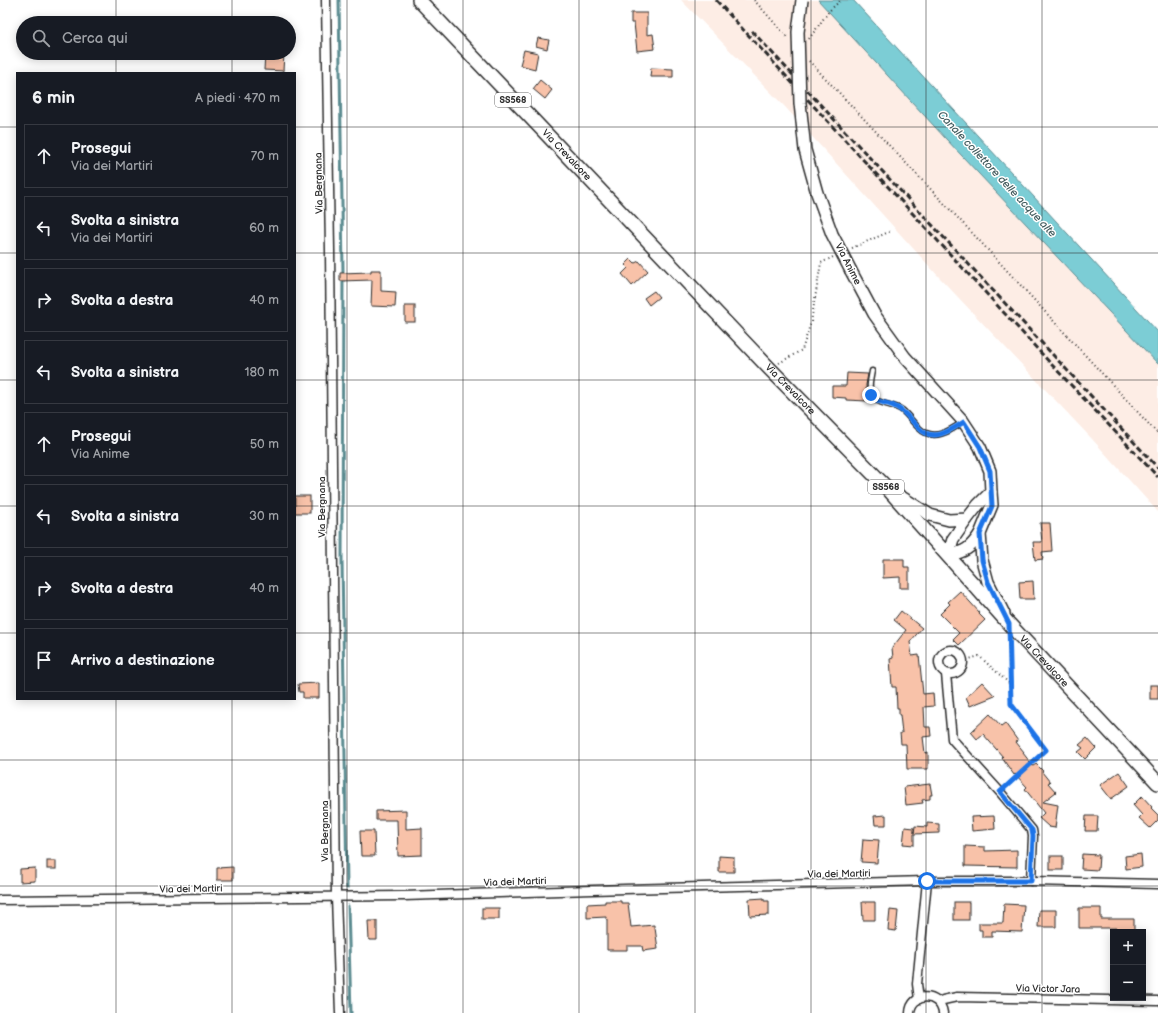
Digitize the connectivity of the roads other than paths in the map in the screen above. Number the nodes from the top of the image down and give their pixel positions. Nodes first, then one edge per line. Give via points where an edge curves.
1 (326, 0) edge
2 (419, 0) edge
3 (802, 0) edge
4 (872, 372) dead end
5 (964, 422) junction
6 (888, 489) junction
7 (991, 492) junction
8 (967, 519) junction
9 (980, 534) junction
10 (948, 556) junction
11 (1009, 624) junction
12 (946, 674) junction
13 (1158, 783) edge
14 (927, 881) junction
15 (1031, 881) junction
16 (1158, 884) edge
17 (336, 897) junction
18 (0, 900) edge
19 (919, 999) junction
20 (1158, 1001) edge
21 (938, 1002) junction
22 (340, 1013) edge
23 (910, 1013) edge
24 (943, 1013) edge

1 - 17 street, Via Bergnana
2 - 6 main road, Via Crevalcore / SS568 via 769,368
3 - 5 street, Via Anime, bridge via 798,32 799,87 805,150 827,221 874,314 905,357
4 - 5 lane via 870,389 875,400 899,408 923,432 939,434
5 - 7 street, Via Anime via 980,447 990,471
6 - 8 street via 930,515 949,520
6 - 10 main road, Via Crevalcore / SS568
7 - 8 street
7 - 9 street, Via Anime via 992,506
8 - 10 street via 953,539
9 - 10 street via 973,545 963,552
9 - 11 street via 982,560 988,582
10 - 11 main road, Via Crevalcore / SS568
11 - 13 main road, Via Crevalcore / SS568
12 - 12 street via 939,665 940,657 950,650 957,652 964,661 961,669 955,674
12 - 15 street via 952,739 1032,830
14 - 15 street, Via dei Martiri
14 - 17 street, Via dei Martiri
14 - 19 street via 916,984
15 - 16 street, Via dei Martiri
17 - 18 street, Via dei Martiri
17 - 22 street, Via Bergnana
19 - 21 street via 926,997
19 - 23 street via 912,1004
20 - 21 street, Via Victor Jara via 957,998
21 - 24 street

